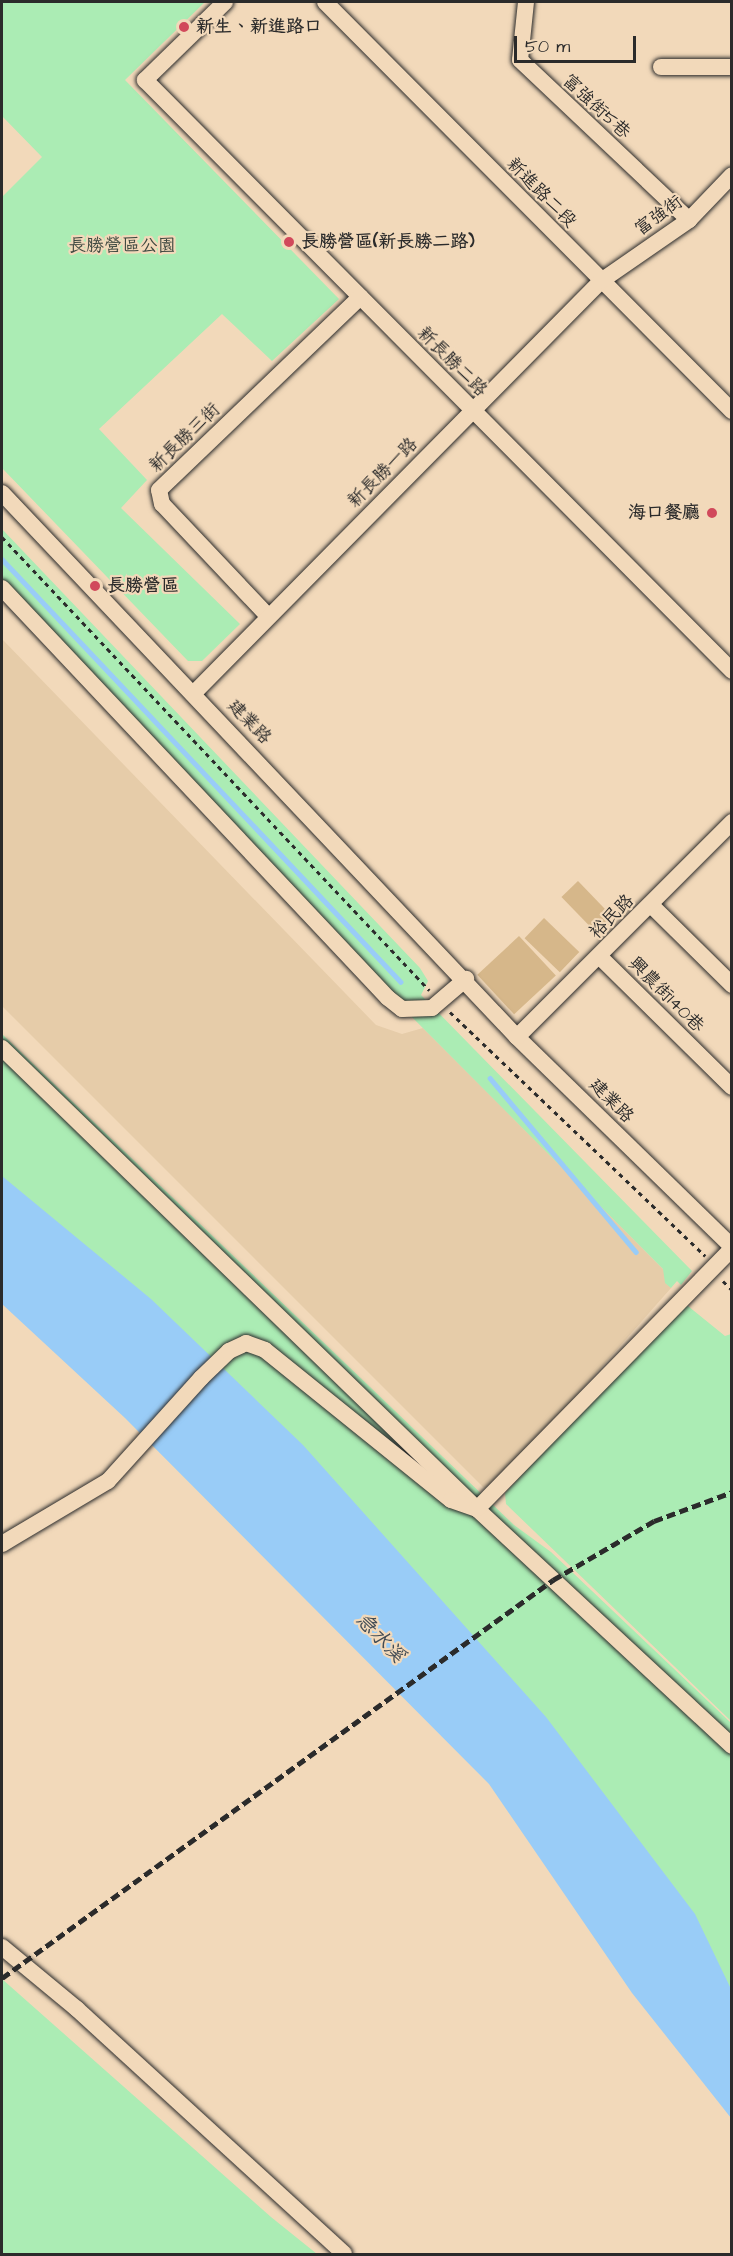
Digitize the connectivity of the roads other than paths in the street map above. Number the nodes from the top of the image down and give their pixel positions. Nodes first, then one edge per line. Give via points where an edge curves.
1 (225, 2) edge
2 (325, 2) edge
3 (526, 2) edge
4 (661, 67) dead end
5 (732, 67) edge
6 (732, 175) edge
7 (689, 220) junction
8 (601, 281) junction
9 (360, 297) junction
10 (472, 410) junction
11 (732, 411) edge
12 (2, 493) edge
13 (2, 588) edge
14 (268, 616) junction
15 (732, 671) edge
16 (194, 693) junction
17 (730, 828) edge
18 (651, 905) junction
19 (600, 957) junction
20 (466, 979) junction
21 (732, 985) edge
22 (518, 1036) junction
23 (2, 1048) edge
24 (732, 1087) edge
25 (732, 1248) edge
26 (477, 1509) junction
27 (2, 1544) edge
28 (732, 1746) edge
29 (2, 1947) edge
30 (344, 2254) edge

1 - 9 street, 新長勝二路 via 145,80
2 - 8 street, 新進路二段
3 - 7 street, 富強街5巷 via 520,60
4 - 5 street
6 - 7 street, 富強街
7 - 8 street, 富強街
8 - 10 street, 新長勝一路
8 - 11 street, 新進路二段
9 - 10 street, 新長勝二路
9 - 14 street, 新長勝三街 via 159,490 162,504
10 - 14 street, 新長勝一路
10 - 15 street, 新長勝二路
12 - 16 street, 建業路
13 - 20 street via 388,998 413,1011 441,1003
14 - 16 street, 新長勝一路
16 - 20 street, 建業路
17 - 18 street, 裕民路
18 - 19 street, 裕民路
18 - 21 street
19 - 22 street, 裕民路
19 - 24 street, 興農街140巷
20 - 22 street, 建業路
22 - 25 street, 建業路
23 - 26 street
25 - 26 street
26 - 27 street via 451,1500 255,1345 236,1346 142,1440 108,1481
26 - 28 street
29 - 30 street via 86,2016

